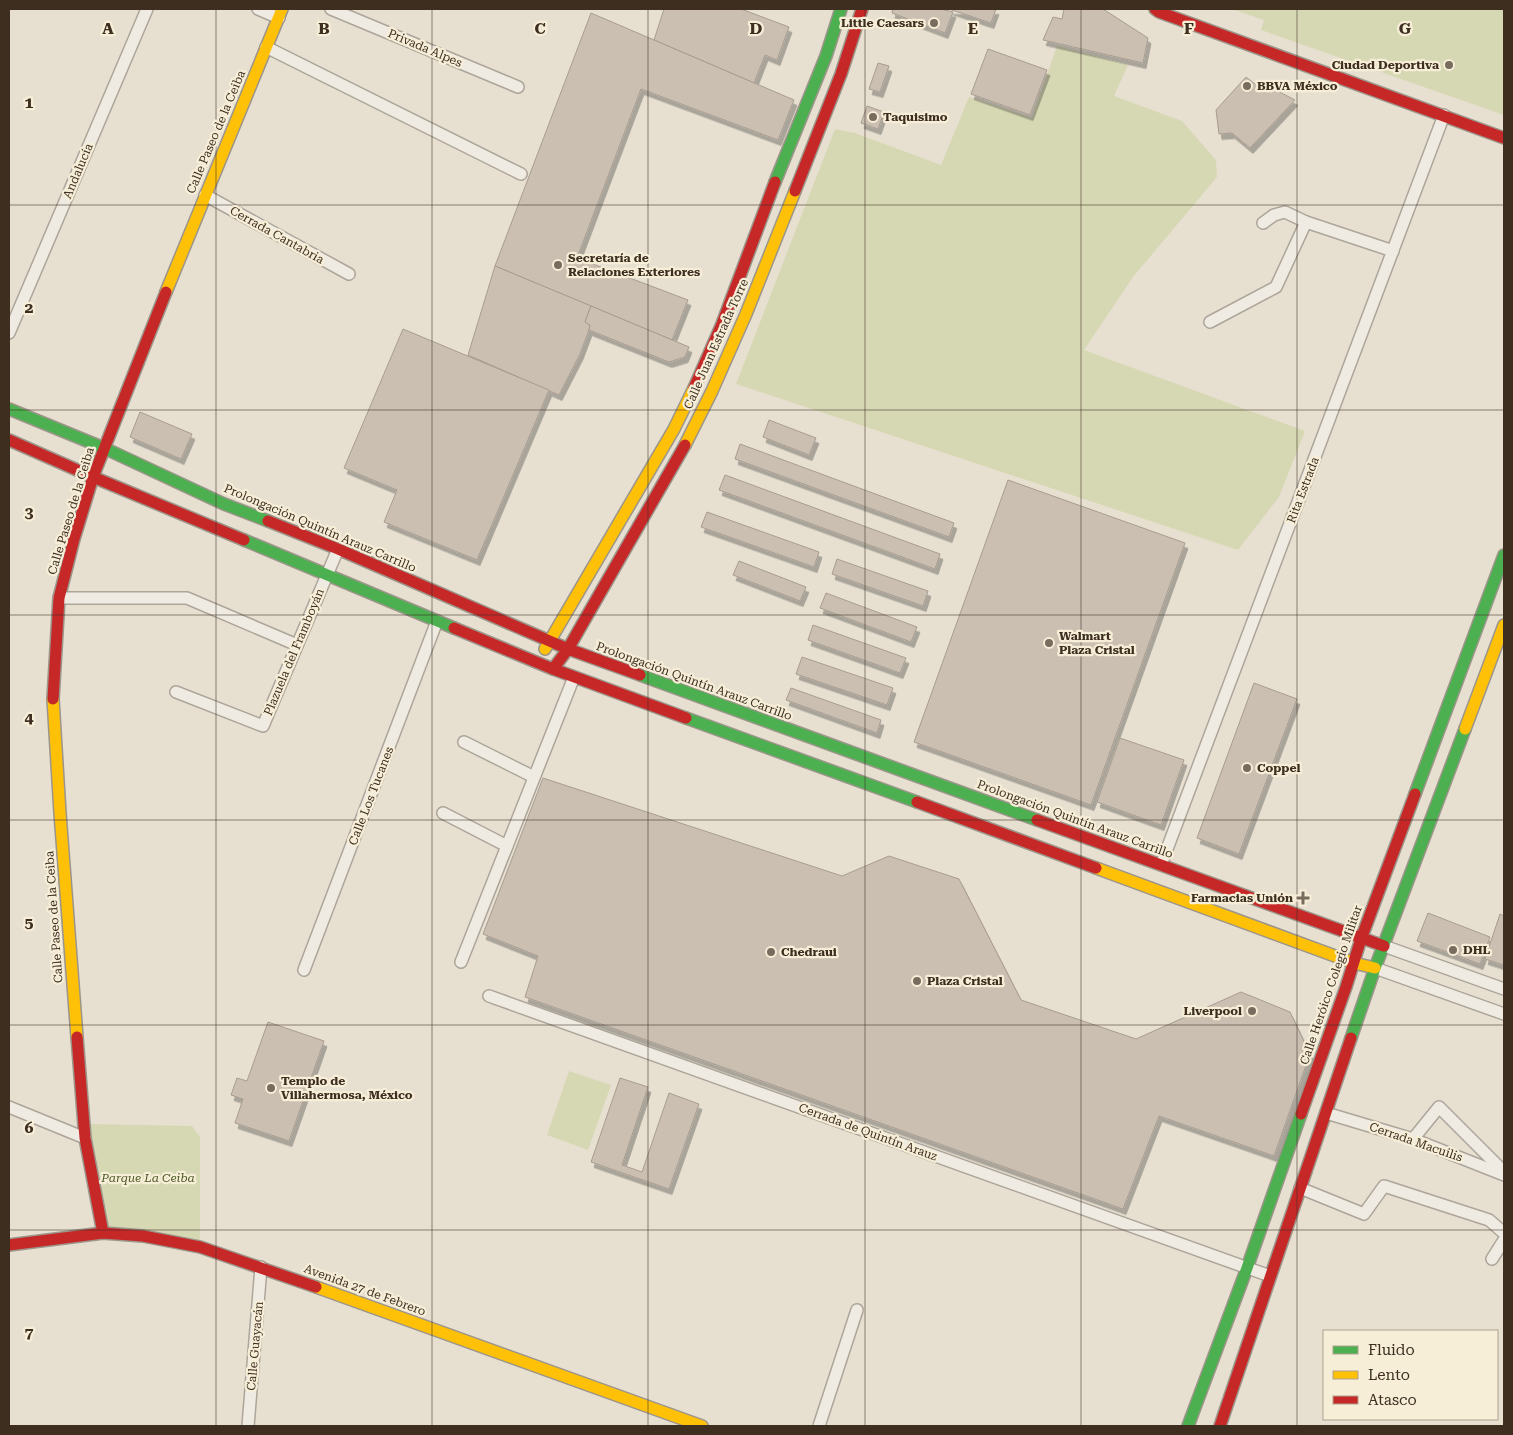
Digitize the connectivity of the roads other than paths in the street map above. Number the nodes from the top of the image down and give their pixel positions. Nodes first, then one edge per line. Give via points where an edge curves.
1 (148, 9) edge
2 (258, 9) edge
3 (331, 9) edge
4 (862, 9) edge
5 (1155, 9) edge
6 (281, 13) edge
7 (840, 13) edge
8 (856, 25) junction
9 (266, 47) junction
10 (518, 87) dead end
11 (1444, 115) junction
12 (1504, 138) edge
13 (521, 174) dead end
14 (205, 195) junction
15 (1306, 222) junction
16 (1263, 223) dead end
17 (1393, 251) junction
18 (350, 274) dead end
19 (1210, 322) dead end
20 (9, 333) edge
21 (9, 409) edge
22 (9, 440) edge
23 (104, 448) junction
24 (93, 477) junction
25 (338, 549) junction
26 (1504, 555) edge
27 (327, 574) junction
28 (60, 598) junction
29 (437, 621) junction
30 (1504, 625) edge
31 (548, 641) junction
32 (297, 645) junction
33 (568, 649) junction
34 (538, 663) junction
35 (553, 669) junction
36 (574, 677) junction
37 (176, 692) dead end
38 (708, 713) junction
39 (464, 742) dead end
40 (534, 777) junction
41 (443, 813) dead end
42 (507, 846) junction
43 (1109, 860) junction
44 (1160, 866) junction
45 (1361, 939) junction
46 (1384, 946) junction
47 (461, 962) dead end
48 (1354, 963) junction
49 (1375, 968) junction
50 (304, 970) dead end
51 (1504, 989) edge
52 (489, 996) dead end
53 (1504, 1014) edge
54 (9, 1107) edge
55 (1326, 1112) junction
56 (85, 1138) junction
57 (1413, 1139) junction
58 (1504, 1174) edge
59 (1300, 1188) junction
60 (103, 1233) junction
61 (1504, 1233) edge
62 (1504, 1240) edge
63 (9, 1245) edge
64 (1492, 1259) dead end
65 (261, 1267) junction
66 (1247, 1268) junction
67 (1270, 1276) junction
68 (856, 1310) dead end
69 (248, 1426) edge
70 (702, 1426) edge
71 (819, 1426) edge
72 (1188, 1426) edge
73 (1220, 1426) edge

1 - 20 street, Andalucía
2 - 6 street
3 - 10 street, Privada Alpes
4 - 8 street, Calle Juan Estrada Torre
5 - 11 street
6 - 9 street, Calle Paseo de la Ceiba
7 - 8 street
7 - 31 street, Calle Juan Estrada Torre via 722,324 695,386 674,429
8 - 33 street, Calle Juan Estrada Torre via 838,82 712,391 690,436
9 - 13 street
9 - 14 street, Calle Paseo de la Ceiba
11 - 12 street
11 - 17 street, Rita Estrada
14 - 18 street, Cerrada Cantabria
14 - 23 street, Calle Paseo de la Ceiba
15 - 16 street via 1285,212 1274,214
15 - 17 street
15 - 19 street via 1276,287
17 - 44 street, Rita Estrada
21 - 23 street, Prolongación Quintín Arauz Carrillo
22 - 24 street, Prolongación Quintín Arauz Carrillo
23 - 24 street, Calle Paseo de la Ceiba
23 - 25 street, Prolongación Quintín Arauz Carrillo via 224,504
24 - 27 street, Prolongación Quintín Arauz Carrillo
24 - 28 street, Calle Paseo de la Ceiba
25 - 27 street, Plazuela del Framboyán
25 - 31 street, Prolongación Quintín Arauz Carrillo
26 - 45 street, Calle Heróico Colegio Militar
27 - 29 street, Prolongación Quintín Arauz Carrillo
27 - 32 street, Plazuela del Framboyán
28 - 32 street via 187,598
28 - 56 street, Calle Paseo de la Ceiba via 53,697
29 - 34 street, Prolongación Quintín Arauz Carrillo
29 - 50 street, Calle Los Tucanes
30 - 46 street
31 - 33 street, Prolongación Quintín Arauz Carrillo
31 - 34 street, Calle Juan Estrada Torre
32 - 37 street, Plazuela del Framboyán via 263,726
33 - 35 street, Calle Juan Estrada Torre
33 - 38 street, Prolongación Quintín Arauz Carrillo
34 - 35 street, Prolongación Quintín Arauz Carrillo
35 - 36 street, Prolongación Quintín Arauz Carrillo
36 - 38 street, Prolongación Quintín Arauz Carrillo
36 - 40 street
38 - 43 street, Prolongación Quintín Arauz Carrillo
38 - 43 street, Prolongación Quintín Arauz Carrillo
39 - 40 street
40 - 42 street
41 - 42 street
42 - 47 street
43 - 44 street, Prolongación Quintín Arauz Carrillo
43 - 48 street, Prolongación Quintín Arauz Carrillo
44 - 45 street, Prolongación Quintín Arauz Carrillo
45 - 46 street, Prolongación Quintín Arauz Carrillo
45 - 48 street, Calle Heróico Colegio Militar
46 - 49 street
46 - 51 street
48 - 49 street, Prolongación Quintín Arauz Carrillo
48 - 66 street, Calle Heróico Colegio Militar
49 - 53 street
49 - 55 street
52 - 66 street, Cerrada de Quintín Arauz
54 - 56 street
55 - 57 street, Cerrada Macuilis
55 - 59 street
56 - 60 street, Calle Paseo de la Ceiba
57 - 58 street, Cerrada Macuilis
57 - 58 street via 1439,1107
59 - 61 street via 1364,1214 1384,1186 1489,1220
59 - 67 street
60 - 63 street, Avenida 27 de Febrero
60 - 65 street, Avenida 27 de Febrero via 143,1236 200,1247
62 - 64 street
65 - 69 street, Calle Guayacán
65 - 70 street, Avenida 27 de Febrero
66 - 67 street, Cerrada de Quintín Arauz
66 - 72 street, Calle Heróico Colegio Militar
67 - 73 street
68 - 71 street

